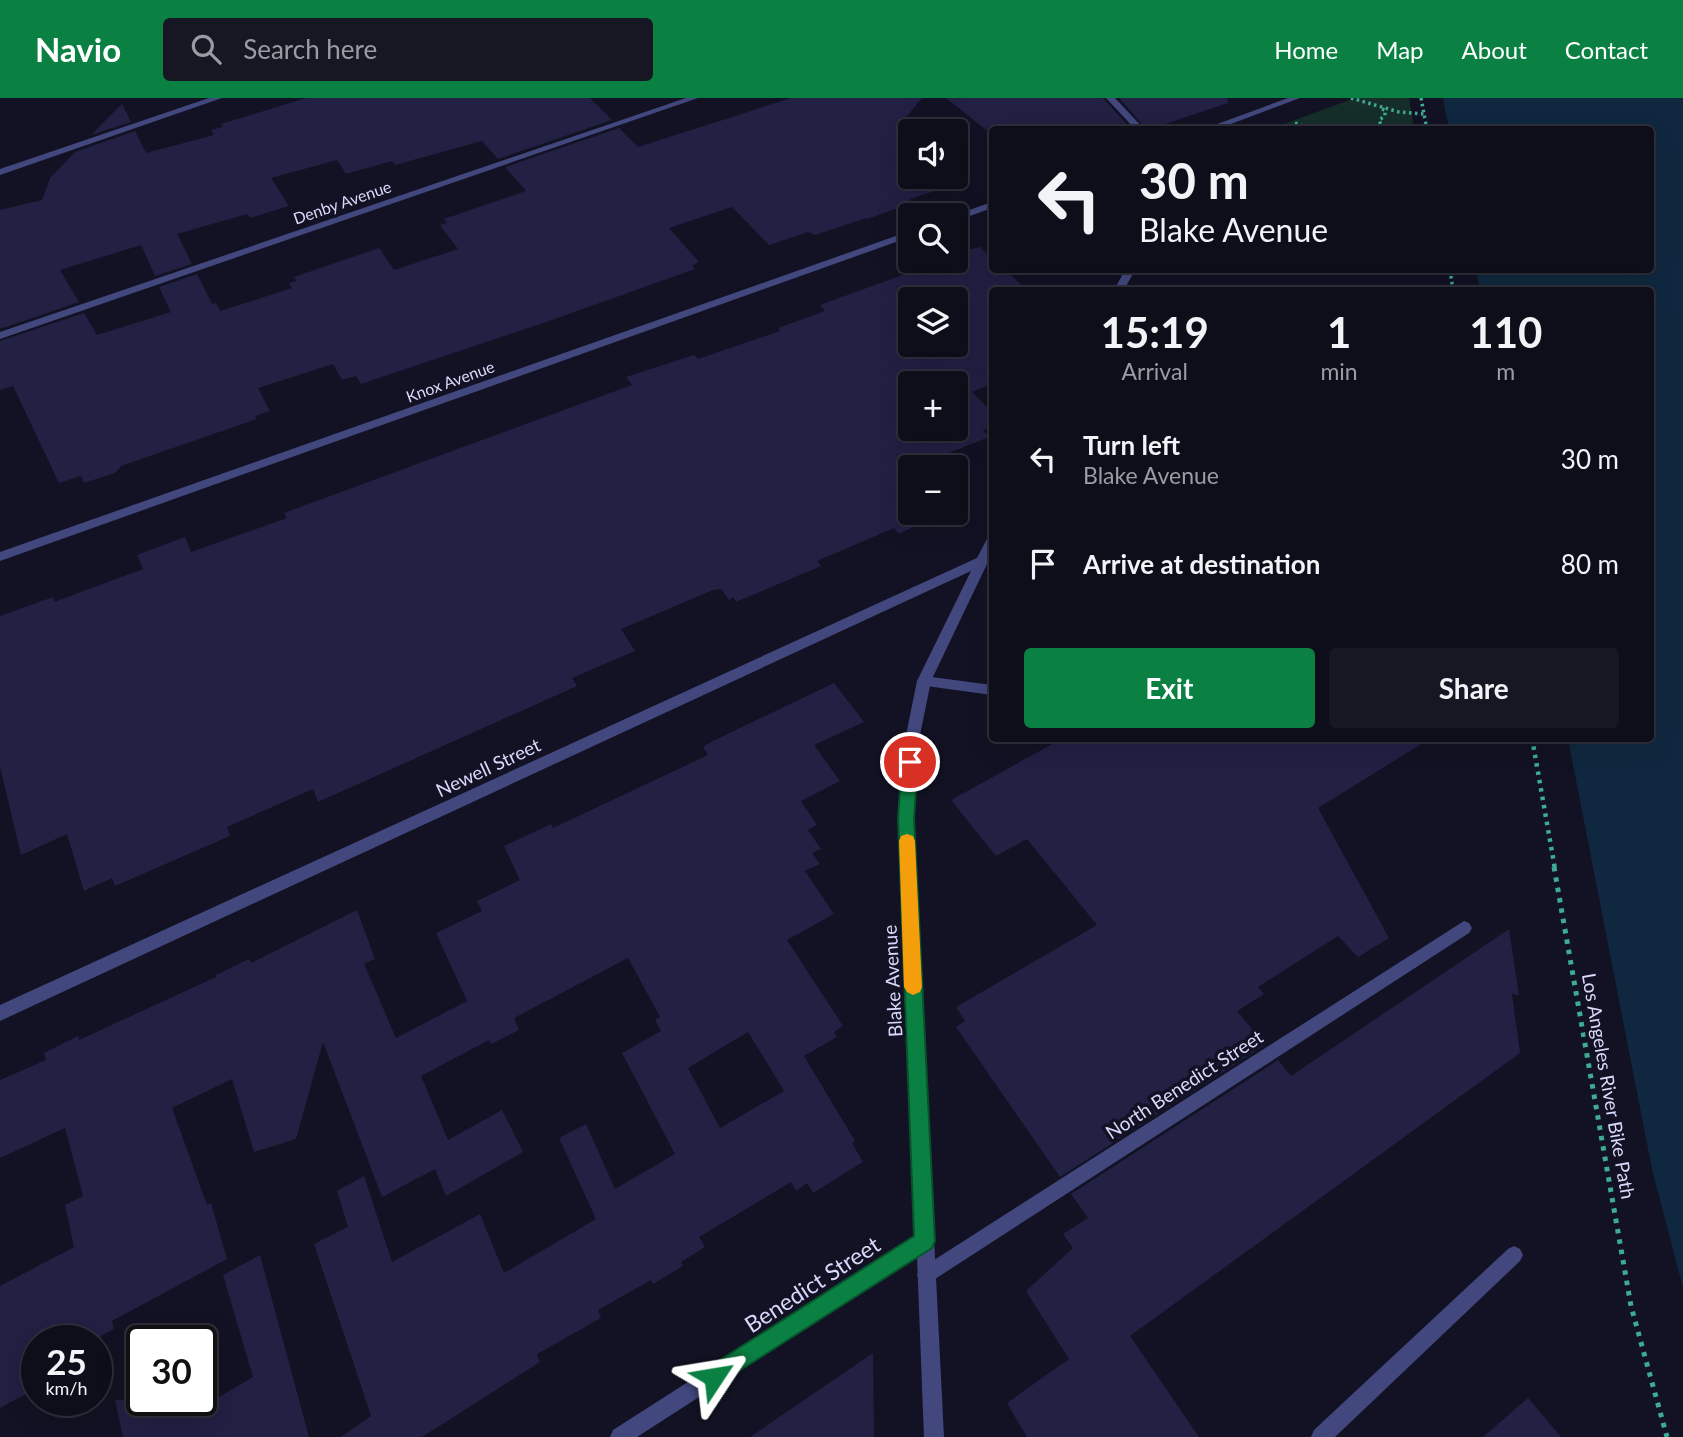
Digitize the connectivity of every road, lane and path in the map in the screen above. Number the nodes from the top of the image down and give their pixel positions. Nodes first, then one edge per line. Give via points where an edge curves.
1 (218, 98) edge
2 (694, 98) edge
3 (1110, 98) edge
4 (1296, 98) edge
5 (1351, 98) edge
6 (1422, 98) edge
7 (1378, 107) junction
8 (1424, 114) junction
9 (1137, 126) edge
10 (1216, 126) edge
11 (1381, 126) edge
12 (1426, 126) edge
13 (0, 172) edge
14 (989, 206) edge
15 (968, 214) edge
16 (898, 238) edge
17 (0, 336) edge
18 (0, 557) edge
19 (987, 559) edge
20 (924, 681) junction
21 (989, 690) edge
22 (1533, 742) edge
23 (1464, 928) dead end
24 (0, 1013) edge
25 (925, 1241) junction
26 (1514, 1255) dead end
27 (926, 1275) junction
28 (620, 1437) edge
29 (934, 1437) edge
30 (1321, 1437) edge
31 (1667, 1437) edge

1 - 13 street
2 - 17 street, Denby Avenue
3 - 9 street
4 - 10 street
5 - 7 path
6 - 8 path
7 - 8 path
7 - 11 path via 1385,110 1379,120
8 - 12 path
14 - 15 street
16 - 18 street, Knox Avenue
19 - 20 street, Blake Avenue
19 - 24 street, Newell Street
20 - 21 street
20 - 25 street, Blake Avenue via 913,735 906,818
22 - 31 path, Los Angeles River Bike Path via 1631,1306
23 - 27 street, North Benedict Street
25 - 27 street, Blake Avenue
25 - 28 street, Benedict Street
26 - 30 street
27 - 29 street, Blake Avenue

